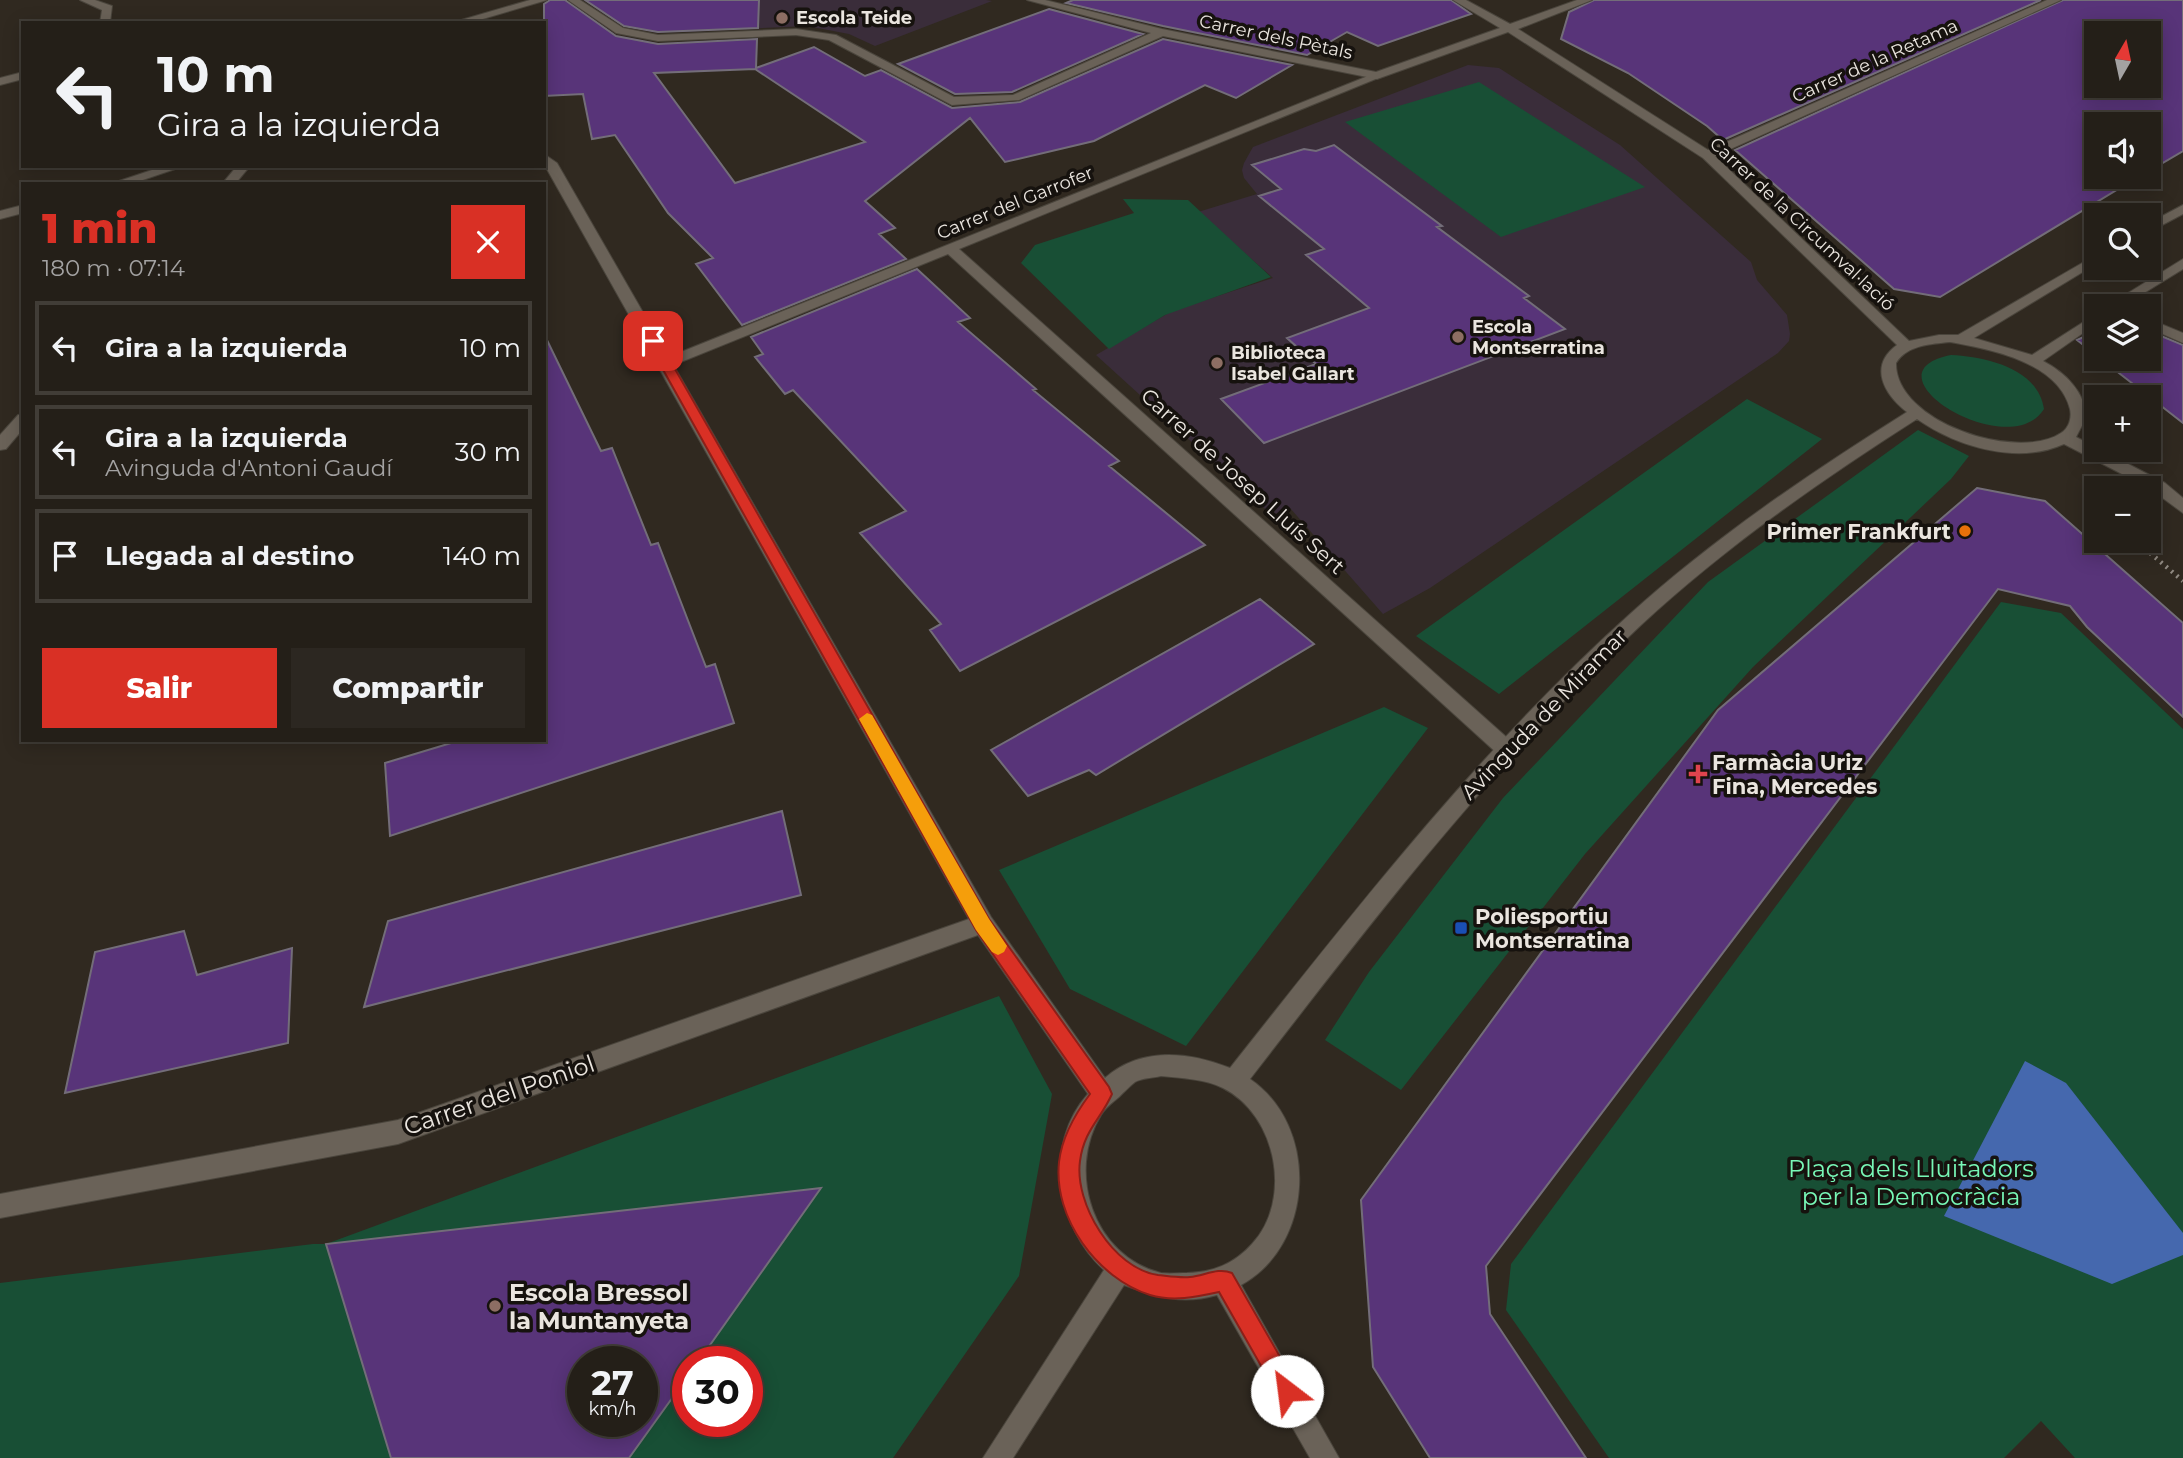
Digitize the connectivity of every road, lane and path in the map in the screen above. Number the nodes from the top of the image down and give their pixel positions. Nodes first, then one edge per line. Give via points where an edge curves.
1 (85, 0) edge
2 (542, 0) edge
3 (573, 0) edge
4 (1032, 0) edge
5 (1458, 0) edge
6 (1587, 0) edge
7 (2056, 0) edge
8 (105, 21) edge
9 (463, 21) edge
10 (1509, 28) junction
11 (1162, 32) junction
12 (1384, 75) junction
13 (21, 76) edge
14 (0, 82) edge
15 (1707, 155) junction
16 (546, 159) edge
17 (171, 168) edge
18 (242, 168) edge
19 (123, 182) edge
20 (230, 182) edge
21 (2183, 209) edge
22 (21, 210) edge
23 (0, 215) edge
24 (2161, 221) edge
25 (950, 248) junction
26 (2183, 263) edge
27 (2084, 266) edge
28 (2133, 294) edge
29 (2084, 326) edge
30 (2161, 329) edge
31 (1962, 339) junction
32 (2183, 339) edge
33 (1905, 345) junction
34 (2033, 361) junction
35 (666, 363) junction
36 (1916, 413) junction
37 (21, 421) edge
38 (2065, 438) junction
39 (0, 445) edge
40 (2183, 507) edge
41 (2151, 553) edge
42 (2183, 581) edge
43 (1506, 749) junction
44 (983, 925) junction
45 (1234, 1081) junction
46 (1102, 1094) junction
47 (0, 1206) edge
48 (1120, 1268) junction
49 (1224, 1281) junction
50 (997, 1458) edge
51 (1325, 1458) edge

1 - 8 street via 108,8
2 - 9 street
3 - 11 street via 620,31 658,38 796,33 832,37 952,101 1015,98
4 - 11 street, Carrer dels Pètals
5 - 10 street, Carrer de la Circumval·lació
6 - 10 street, Carrer del Garrofer
7 - 15 street, Carrer de la Retama
10 - 12 street, Carrer del Garrofer
10 - 15 street, Carrer de la Circumval·lació
11 - 12 street, Carrer dels Pètals
12 - 25 street, Carrer del Garrofer
13 - 14 street
15 - 33 street, Carrer de la Circumval·lació
16 - 35 street
17 - 19 street
18 - 20 street
21 - 24 street
22 - 23 street
25 - 35 street, Carrer del Garrofer
25 - 43 street, Carrer de Josep Lluís Sert
26 - 28 street
27 - 31 street
29 - 34 street
30 - 32 street
31 - 33 street
31 - 34 street
33 - 36 street via 1893,355 1889,374 1899,398
34 - 38 street via 2069,389 2077,403 2080,416
35 - 44 street
36 - 38 street via 1944,430 2012,448 2042,447
36 - 43 street, Avinguda de Miramar via 1789,496 1710,557 1635,620
37 - 39 street
38 - 40 street via 2159,487
41 - 42 path
43 - 45 street, Avinguda de Miramar via 1386,888
44 - 46 street
44 - 47 street, Carrer del Poniol via 398,1132
45 - 46 street via 1195,1068 1161,1065 1128,1074
45 - 49 street via 1256,1098 1272,1122 1284,1150 1289,1181 1285,1213 1272,1241 1251,1265
46 - 48 street via 1080,1124 1069,1162 1073,1202 1091,1238
48 - 49 street via 1152,1285 1189,1288
48 - 50 street
49 - 51 street

